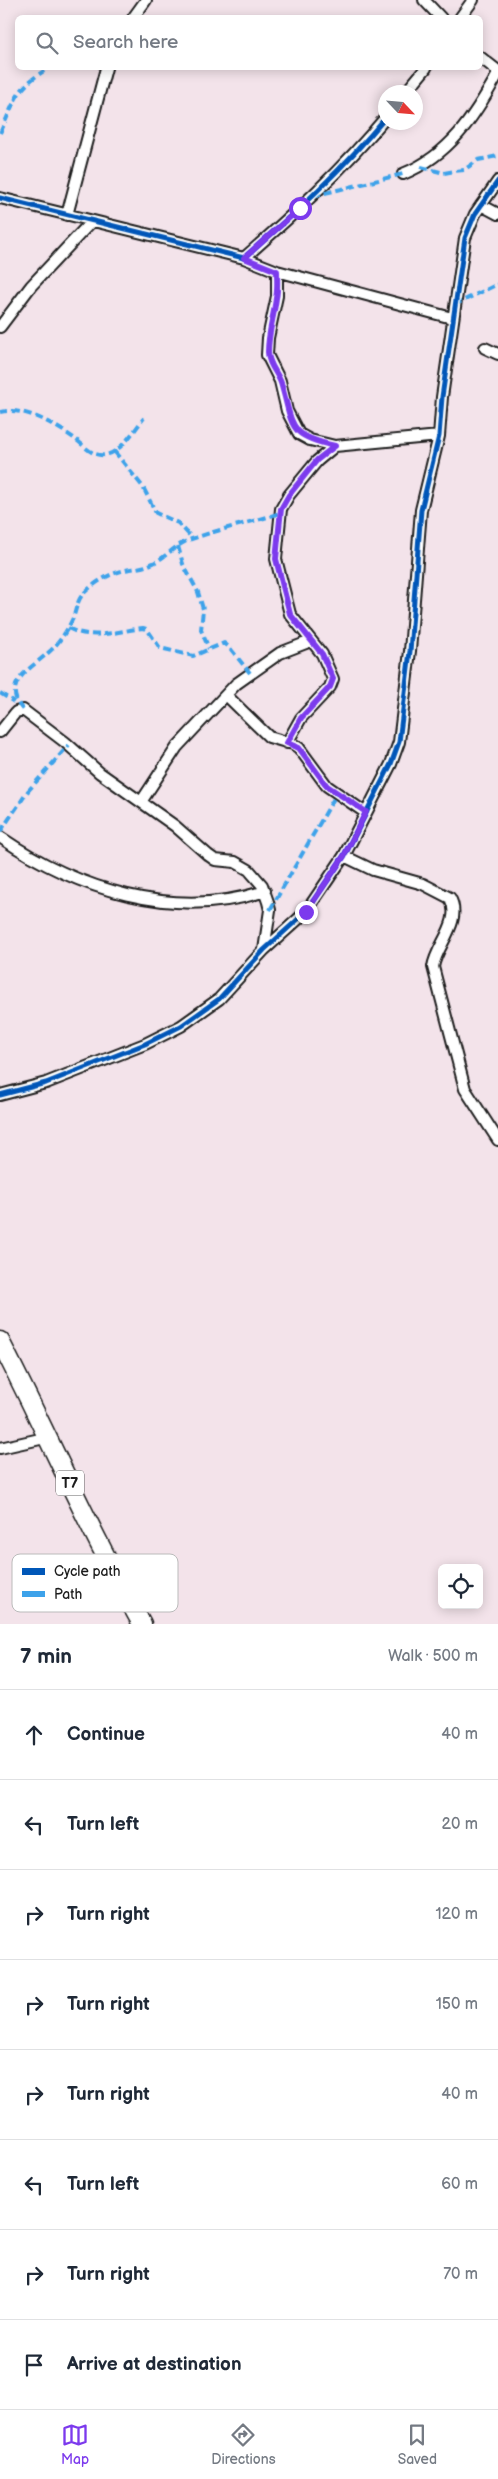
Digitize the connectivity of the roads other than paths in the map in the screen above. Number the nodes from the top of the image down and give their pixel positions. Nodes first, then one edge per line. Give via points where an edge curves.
1 (146, 0) edge
2 (424, 0) edge
3 (473, 0) edge
4 (135, 15) edge
5 (438, 15) edge
6 (462, 15) edge
7 (483, 59) edge
8 (105, 70) edge
9 (424, 70) edge
10 (498, 70) edge
11 (498, 74) edge
12 (412, 85) edge
13 (378, 126) edge
14 (403, 174) dead end
15 (498, 181) edge
16 (0, 198) edge
17 (481, 206) junction
18 (498, 214) edge
19 (67, 215) junction
20 (92, 221) junction
21 (244, 258) junction
22 (277, 271) junction
23 (452, 318) junction
24 (0, 328) edge
25 (486, 348) dead end
26 (498, 354) edge
27 (439, 436) junction
28 (335, 446) junction
29 (311, 641) junction
30 (226, 694) junction
31 (0, 732) edge
32 (287, 743) junction
33 (141, 802) junction
34 (366, 812) junction
35 (0, 837) edge
36 (344, 856) junction
37 (265, 891) junction
38 (264, 950) junction
39 (0, 1095) edge
40 (498, 1140) edge
41 (0, 1341) edge
42 (49, 1437) junction
43 (0, 1448) edge
44 (104, 1554) edge
45 (136, 1612) edge
46 (142, 1624) edge

1 - 4 street
2 - 5 street
3 - 6 street
7 - 10 street
8 - 19 street
9 - 12 street
11 - 14 street via 480,106 456,138 421,167
13 - 21 street via 346,163
15 - 17 street
16 - 19 street
17 - 18 street
17 - 23 street via 474,214 465,238
19 - 20 street
20 - 21 street
20 - 24 street via 32,286
21 - 22 street
22 - 23 street
22 - 28 street via 277,296 268,338 270,362 280,381 287,411 299,434
23 - 27 street
25 - 26 street
27 - 28 street
27 - 34 street via 421,510 399,742
28 - 29 street via 317,460 289,495 280,513 276,559 282,589 290,614
29 - 30 street via 280,653
29 - 32 street via 322,654 332,682 301,718
30 - 32 street via 269,737
30 - 33 street via 177,747
31 - 33 street via 16,712 23,710
32 - 34 street via 299,748 327,786
33 - 37 street via 215,860 235,862 249,870
34 - 36 street
35 - 37 street via 21,852 118,894 156,901 196,903 228,902
36 - 38 street via 316,901
36 - 40 street via 373,870 422,884 447,896 452,902 451,927 433,967 465,1089
37 - 38 street via 270,910
38 - 39 street via 219,999 181,1026 145,1044 46,1083
41 - 42 highway, T7
42 - 43 street
42 - 44 highway, T7
45 - 46 highway, T7

